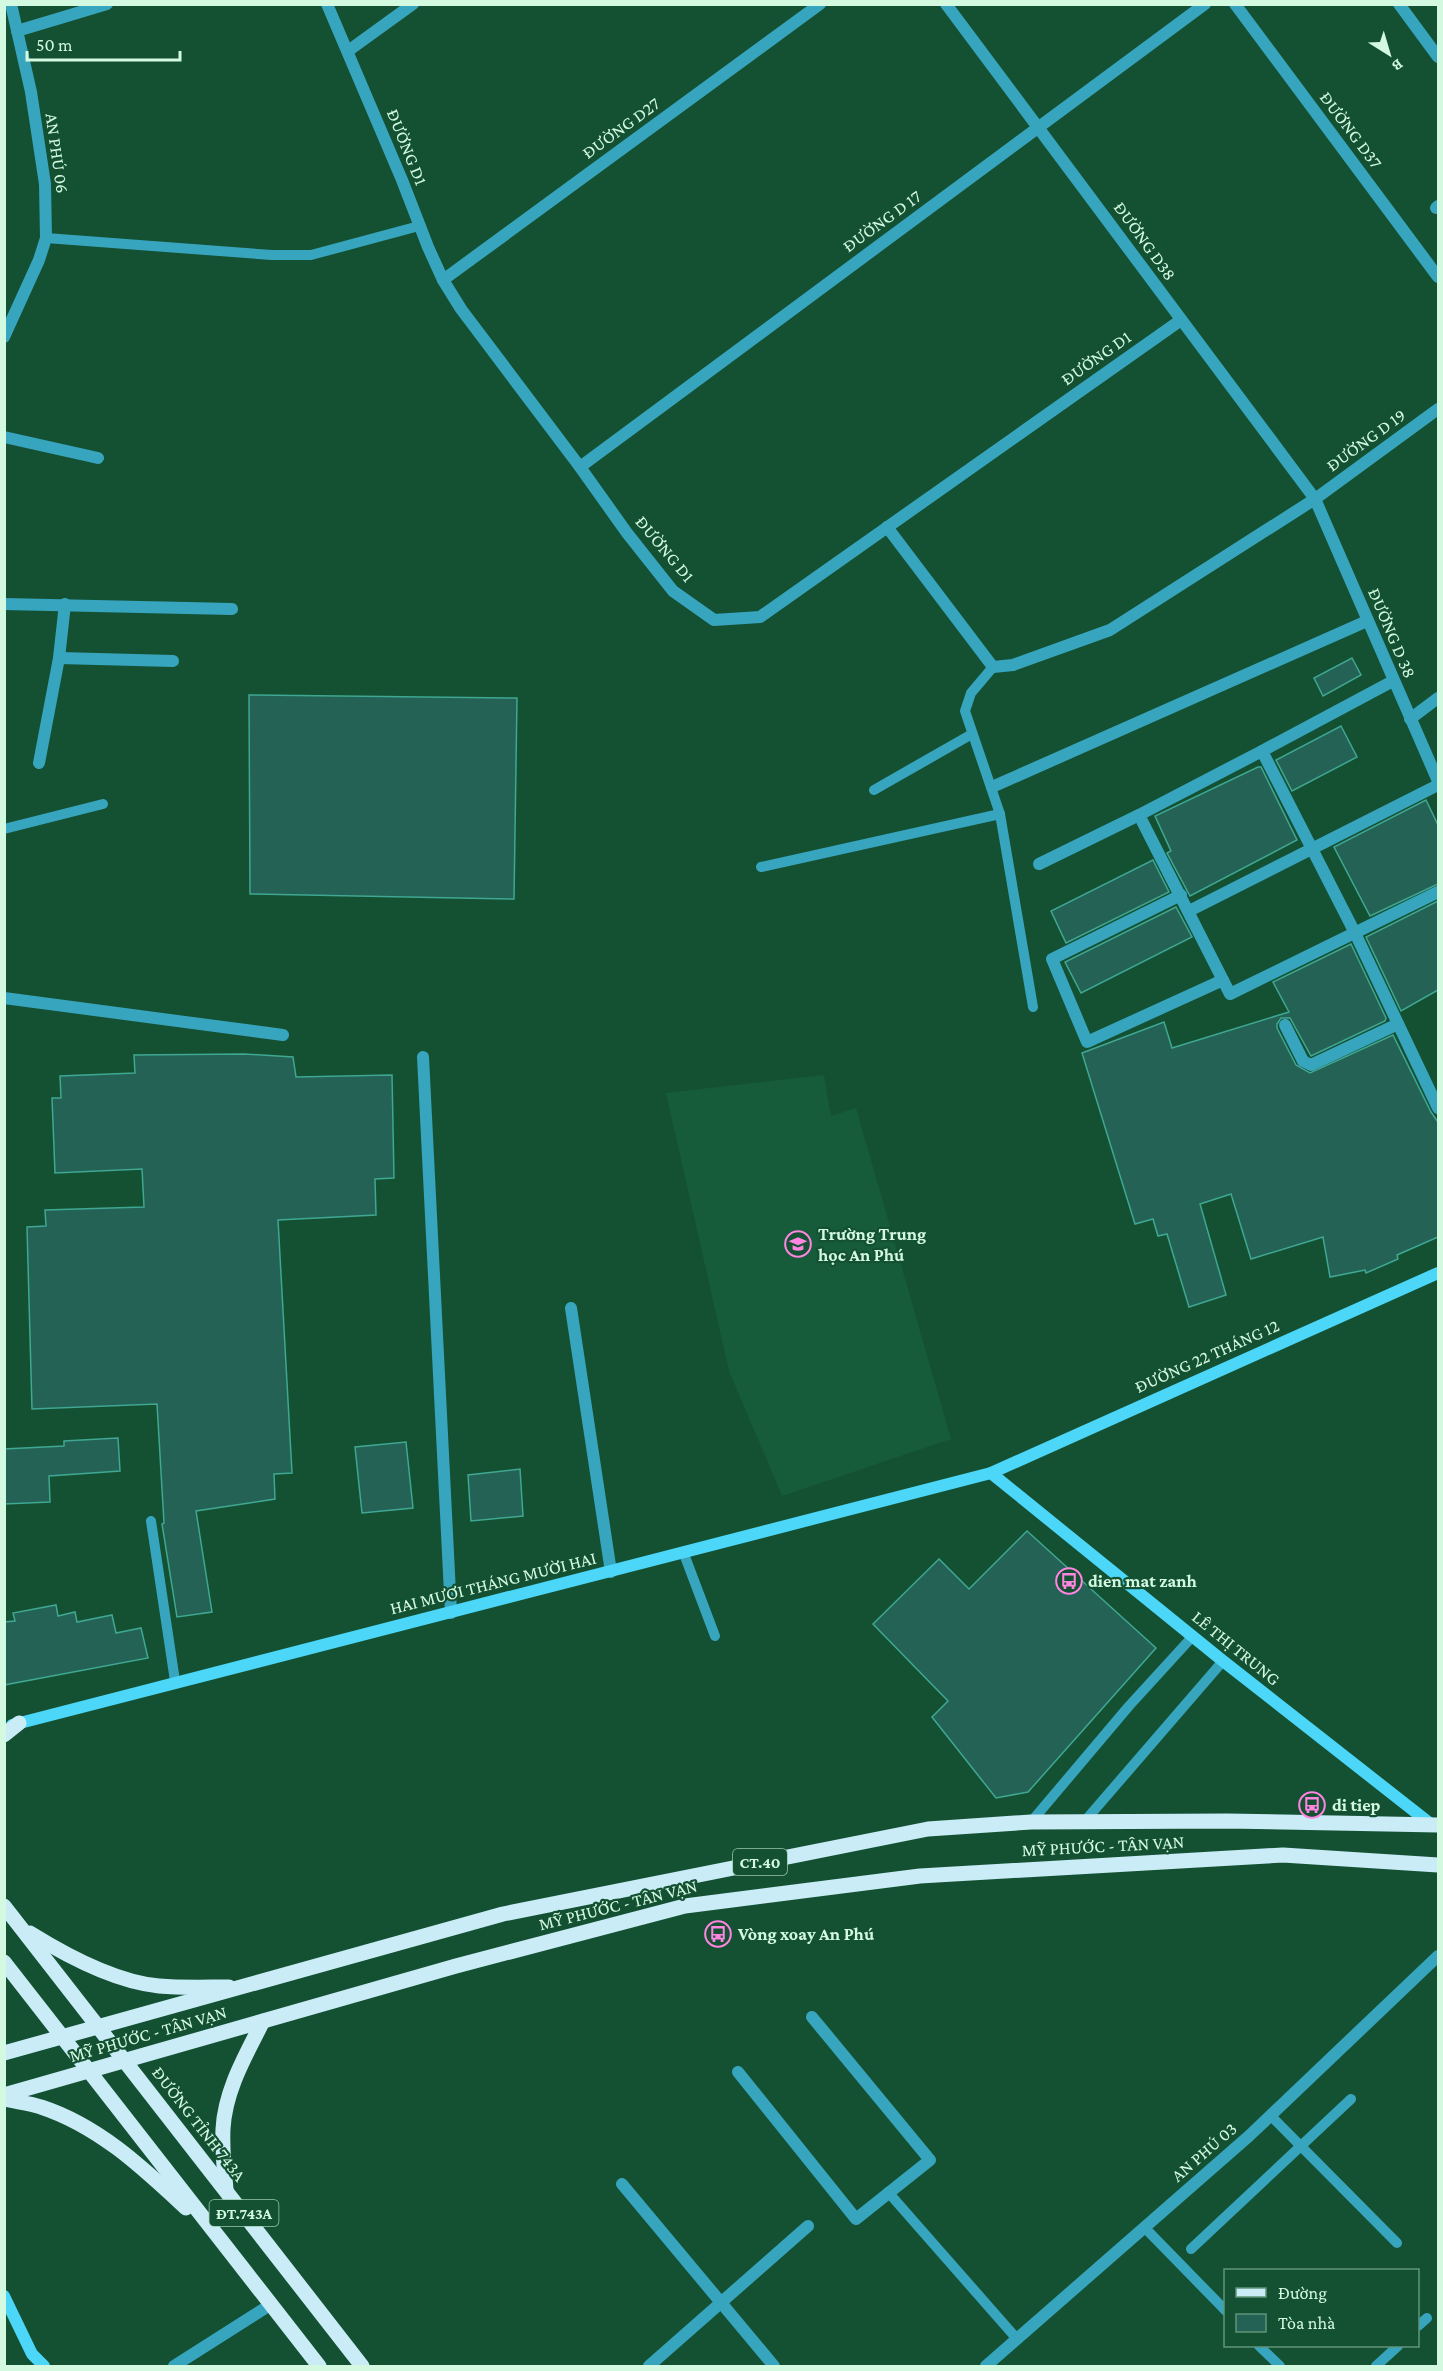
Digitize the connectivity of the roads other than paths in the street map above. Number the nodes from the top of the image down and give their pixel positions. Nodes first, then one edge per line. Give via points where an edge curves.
1 (11, 4) edge
2 (107, 4) edge
3 (327, 4) edge
4 (413, 4) edge
5 (820, 4) edge
6 (946, 4) edge
7 (1205, 4) edge
8 (1235, 4) edge
9 (1400, 4) edge
10 (17, 31) junction
11 (348, 51) junction
12 (1438, 57) edge
13 (1039, 128) junction
14 (419, 226) junction
15 (46, 238) junction
16 (1438, 277) edge
17 (443, 280) junction
18 (1181, 320) junction
19 (4, 337) edge
20 (1438, 410) edge
21 (4, 437) edge
22 (98, 458) dead end
23 (580, 466) junction
24 (1315, 499) junction
25 (887, 527) junction
26 (4, 604) edge
27 (65, 604) junction
28 (232, 609) dead end
29 (1367, 621) junction
30 (59, 658) junction
31 (173, 662) dead end
32 (993, 667) junction
33 (1393, 681) junction
34 (1438, 698) edge
35 (1410, 719) junction
36 (972, 734) junction
37 (1262, 751) junction
38 (39, 763) dead end
39 (1438, 783) edge
40 (992, 787) junction
41 (874, 790) dead end
42 (103, 804) dead end
43 (1000, 814) junction
44 (1139, 815) junction
45 (4, 829) edge
46 (1311, 849) junction
47 (1039, 864) dead end
48 (761, 867) dead end
49 (1438, 892) edge
50 (1181, 895) junction
51 (1189, 911) junction
52 (1354, 933) junction
53 (1223, 980) junction
54 (4, 998) edge
55 (1034, 1007) dead end
56 (1398, 1024) junction
57 (1285, 1025) dead end
58 (283, 1035) dead end
59 (423, 1057) dead end
60 (1438, 1108) edge
61 (1438, 1273) edge
62 (571, 1308) dead end
63 (991, 1473) junction
64 (151, 1521) dead end
65 (684, 1554) junction
66 (611, 1572) junction
67 (451, 1613) junction
68 (715, 1636) dead end
69 (1193, 1636) junction
70 (1223, 1661) junction
71 (175, 1682) junction
72 (9, 1723) edge
73 (4, 1735) edge
74 (1031, 1822) junction
75 (1084, 1822) junction
76 (1436, 1827) edge
77 (1438, 1865) edge
78 (4, 1906) edge
79 (21, 1928) junction
80 (1438, 1956) edge
81 (4, 1962) edge
82 (247, 1987) junction
83 (812, 2017) dead end
84 (263, 2021) junction
85 (99, 2027) junction
86 (62, 2037) junction
87 (4, 2053) edge
88 (125, 2060) junction
89 (88, 2071) junction
90 (738, 2072) dead end
91 (4, 2097) edge
92 (1351, 2099) dead end
93 (1271, 2116) junction
94 (1300, 2147) junction
95 (622, 2184) dead end
96 (226, 2189) junction
97 (888, 2192) junction
98 (808, 2226) dead end
99 (1145, 2228) junction
100 (220, 2240) junction
101 (1397, 2242) dead end
102 (1191, 2249) dead end
103 (4, 2296) edge
104 (722, 2304) junction
105 (270, 2305) junction
106 (1224, 2309) edge
107 (1427, 2318) dead end
108 (1419, 2325) edge
109 (1017, 2339) junction
110 (1260, 2347) edge
111 (1397, 2347) edge
112 (44, 2367) edge
113 (174, 2367) edge
114 (319, 2367) edge
115 (362, 2367) edge
116 (649, 2367) edge
117 (774, 2367) edge
118 (986, 2367) edge
119 (1280, 2367) edge
120 (1376, 2367) edge

1 - 10 street, AN PHÚ 06
2 - 10 street
3 - 11 street, ĐƯỜNG D1
4 - 11 street
5 - 17 street, ĐƯỜNG D27
6 - 13 street, ĐƯỜNG D38
7 - 13 street, ĐƯỜNG D 17
8 - 16 street, ĐƯỜNG D37
9 - 12 street
10 - 15 street, AN PHÚ 06 via 45,184
11 - 14 street, ĐƯỜNG D1
13 - 18 street, ĐƯỜNG D38
13 - 23 street, ĐƯỜNG D 17
14 - 15 lane via 311,255
14 - 17 street, ĐƯỜNG D1
15 - 19 street, AN PHÚ 06
17 - 23 street, ĐƯỜNG D1
18 - 24 street, ĐƯỜNG D38
18 - 25 street, ĐƯỜNG D1
20 - 24 street, ĐƯỜNG D 19
21 - 22 street
23 - 25 street, ĐƯỜNG D1 via 673,591 714,620 760,617
24 - 29 street, ĐƯỜNG D 38
24 - 32 street, ĐƯỜNG D 19 via 1110,630 1013,665
25 - 32 street
26 - 27 street
27 - 28 street
27 - 30 street
29 - 33 street, ĐƯỜNG D 38
29 - 40 street
30 - 31 street
30 - 38 street
32 - 36 lane via 971,693 965,711
33 - 35 street, ĐƯỜNG D 38
33 - 37 street
34 - 35 street
35 - 39 street, ĐƯỜNG D 38
36 - 40 lane
36 - 41 lane
37 - 44 street
37 - 46 street
39 - 46 street
40 - 43 lane
42 - 45 lane
43 - 48 lane
43 - 55 lane
44 - 47 street
44 - 50 street
46 - 51 street
46 - 52 street
49 - 52 street
50 - 51 street
50 - 53 street via 1052,959 1087,1042
51 - 53 street
52 - 53 street via 1230,994
52 - 56 street
54 - 58 street
56 - 57 street via 1311,1065 1303,1060
56 - 60 street
59 - 67 street
61 - 63 main road, ĐƯỜNG 22 THÁNG 12
62 - 66 street
63 - 65 main road, HAI MƯƠI THÁNG MƯỜI HAI
63 - 69 main road, LÊ THỊ TRUNG
64 - 71 lane
65 - 66 main road, HAI MƯƠI THÁNG MƯỜI HAI
65 - 68 lane
66 - 67 main road, HAI MƯƠI THÁNG MƯỜI HAI
67 - 71 main road, HAI MƯƠI THÁNG MƯỜI HAI
69 - 70 main road, LÊ THỊ TRUNG
69 - 74 lane
70 - 75 lane
70 - 76 main road, LÊ THỊ TRUNG
71 - 72 main road, HAI MƯƠI THÁNG MƯỜI HAI
72 - 73 main road
74 - 75 main road, MỸ PHƯỚC - TÂN VẠN / CT.40
74 - 82 main road, MỸ PHƯỚC - TÂN VẠN / CT.40 via 928,1829 503,1914
75 - 76 main road, MỸ PHƯỚC - TÂN VẠN / CT.40 via 1227,1821
77 - 84 main road, MỸ PHƯỚC - TÂN VẠN / CT.40 via 1271,1856 920,1876 685,1906
78 - 79 main road, ĐƯỜNG TỈNH 743A / ĐT.743A
79 - 82 main road via 98,1970 158,1986
79 - 85 main road, ĐƯỜNG TỈNH 743A / ĐT.743A
80 - 93 street, AN PHÚ 03
81 - 86 main road, ĐT.743A
82 - 85 main road, MỸ PHƯỚC - TÂN VẠN / CT.40
83 - 97 street via 930,2160
84 - 88 main road, MỸ PHƯỚC - TÂN VẠN / CT.40
84 - 96 main road via 239,2068 223,2126
85 - 86 main road, MỸ PHƯỚC - TÂN VẠN / CT.40
85 - 88 main road, ĐƯỜNG TỈNH 743A / ĐT.743A
86 - 87 main road, MỸ PHƯỚC - TÂN VẠN / CT.40
86 - 89 main road, ĐT.743A
88 - 89 main road, MỸ PHƯỚC - TÂN VẠN / CT.40
88 - 96 main road, ĐƯỜNG TỈNH 743A / ĐT.743A
89 - 91 main road, MỸ PHƯỚC - TÂN VẠN / CT.40
89 - 100 main road, ĐT.743A
90 - 97 street via 856,2219
91 - 100 main road via 48,2110 110,2142
92 - 94 lane
93 - 94 lane
93 - 99 street, AN PHÚ 03
94 - 101 lane
94 - 102 lane
95 - 104 street
96 - 115 main road, ĐƯỜNG TỈNH 743A / ĐT.743A
97 - 109 lane
98 - 104 street
99 - 106 lane
99 - 109 street, AN PHÚ 03
100 - 105 main road, ĐT.743A
103 - 112 main road via 32,2354
104 - 116 street
104 - 117 street
105 - 113 street
105 - 114 main road, ĐT.743A
107 - 108 lane
109 - 118 street, AN PHÚ 03
110 - 119 lane
111 - 120 lane

